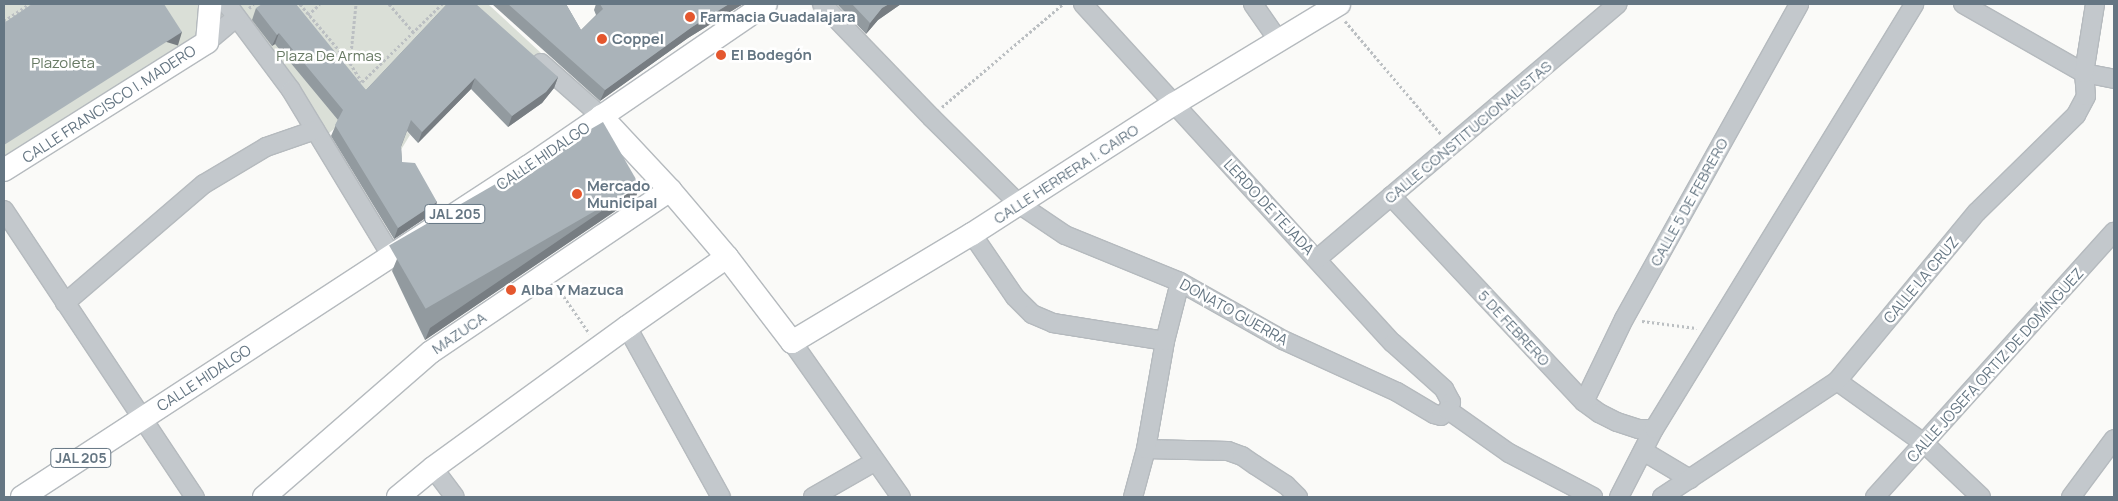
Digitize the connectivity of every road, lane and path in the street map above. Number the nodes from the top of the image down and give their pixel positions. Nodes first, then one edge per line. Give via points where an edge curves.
1 (29, 4) edge
2 (210, 4) edge
3 (300, 4) edge
4 (320, 4) edge
5 (356, 4) edge
6 (389, 4) edge
7 (442, 4) edge
8 (766, 4) edge
9 (822, 4) edge
10 (1063, 4) edge
11 (1083, 4) edge
12 (1253, 4) edge
13 (1618, 4) edge
14 (1799, 4) edge
15 (1914, 4) edge
16 (1963, 4) edge
17 (2095, 4) edge
18 (1336, 5) edge
19 (232, 11) edge
20 (308, 15) junction
21 (4, 21) edge
22 (413, 32) junction
23 (1278, 40) junction
24 (207, 42) junction
25 (527, 50) edge
26 (350, 63) junction
27 (2084, 73) junction
28 (2114, 79) edge
29 (362, 82) junction
30 (366, 90) edge
31 (1174, 104) junction
32 (601, 116) junction
33 (931, 117) junction
34 (314, 130) junction
35 (1451, 146) junction
36 (4, 170) edge
37 (670, 190) junction
38 (1391, 196) junction
39 (1020, 204) junction
40 (4, 210) edge
41 (2114, 232) edge
42 (972, 234) junction
43 (391, 255) junction
44 (728, 257) junction
45 (1317, 259) junction
46 (548, 273) junction
47 (1180, 282) junction
48 (66, 303) junction
49 (1624, 319) junction
50 (627, 327) junction
51 (1715, 330) junction
52 (1165, 341) junction
53 (792, 342) junction
54 (599, 348) junction
55 (1837, 381) junction
56 (1584, 402) junction
57 (1448, 410) junction
58 (141, 419) junction
59 (1654, 429) junction
60 (2114, 439) edge
61 (1925, 444) junction
62 (1146, 449) junction
63 (1643, 450) junction
64 (874, 462) junction
65 (433, 468) junction
66 (1690, 479) junction
67 (22, 497) edge
68 (195, 497) edge
69 (264, 497) edge
70 (398, 497) edge
71 (455, 497) edge
72 (721, 497) edge
73 (813, 497) edge
74 (901, 497) edge
75 (1133, 497) edge
76 (1298, 497) edge
77 (1592, 497) edge
78 (1619, 497) edge
79 (1662, 497) edge
80 (1875, 497) edge
81 (1982, 497) edge
82 (2071, 497) edge

1 - 21 path
2 - 24 main road, CALLE FRANCISCO I. MADERO
3 - 20 path
4 - 20 path
5 - 26 path
6 - 22 path
7 - 22 path
8 - 32 main road, CALLE HIDALGO / JAL 205
9 - 33 street, DONATO GUERRA
10 - 33 path
11 - 31 street, LERDO DE TEJADA
12 - 23 street
13 - 35 street, CALLE CONSTITUCIONALISTAS
14 - 49 street, CALLE 5 DE FEBRERO
15 - 51 street
16 - 27 street
17 - 27 street, CALLE LA CRUZ
18 - 23 main road, CALLE HERRERA I. CAIRO
18 - 35 path
19 - 24 street
19 - 34 street via 291,90
20 - 26 path
22 - 29 path
23 - 31 main road, CALLE HERRERA I. CAIRO
24 - 36 main road, CALLE FRANCISCO I. MADERO
25 - 32 street
26 - 29 path
27 - 28 street
27 - 55 street, CALLE LA CRUZ via 2086,96 2076,115 1977,212
29 - 30 path via 360,84
31 - 39 main road, CALLE HERRERA I. CAIRO
31 - 45 street, LERDO DE TEJADA
32 - 37 main road
32 - 43 main road, CALLE HIDALGO / JAL 205
33 - 39 street, DONATO GUERRA
34 - 43 street
34 - 48 street via 266,147 204,184
35 - 38 street, CALLE CONSTITUCIONALISTAS
37 - 44 main road
37 - 46 main road, MAZUCA
38 - 45 street, CALLE CONSTITUCIONALISTAS
38 - 56 street, 5 DE FEBRERO
39 - 42 main road, CALLE HERRERA I. CAIRO
39 - 47 street, DONATO GUERRA via 1065,235
40 - 48 street
41 - 61 street, CALLE JOSEFA ORTIZ DE DOMÍNGUEZ
42 - 52 street via 1015,297 1032,314 1053,324
42 - 53 main road, CALLE HERRERA I. CAIRO
43 - 58 main road, CALLE HIDALGO / JAL 205
44 - 50 main road
44 - 53 main road
45 - 57 street, LERDO DE TEJADA via 1393,343 1444,389 1451,402
46 - 54 path
46 - 69 main road, MAZUCA via 431,352
47 - 52 street
47 - 57 street, DONATO GUERRA via 1283,340 1397,392 1434,414 1441,416
48 - 58 street
49 - 51 path
49 - 56 street, CALLE 5 DE FEBRERO
50 - 54 main road
50 - 72 street
51 - 59 street
52 - 62 street
53 - 64 street
54 - 65 main road
55 - 61 street
55 - 66 street, CALLE LA CRUZ
56 - 59 street, 5 DE FEBRERO via 1617,422 1640,429
57 - 77 street via 1509,453
58 - 67 main road, JAL 205
58 - 68 street
59 - 63 street
60 - 82 street
61 - 80 street, CALLE JOSEFA ORTIZ DE DOMÍNGUEZ
61 - 81 street
62 - 75 street
62 - 76 street via 1228,451 1242,456 1286,485
63 - 66 street
63 - 78 street
64 - 73 street
64 - 74 street
65 - 70 main road
65 - 71 street
66 - 79 street, CALLE LA CRUZ

